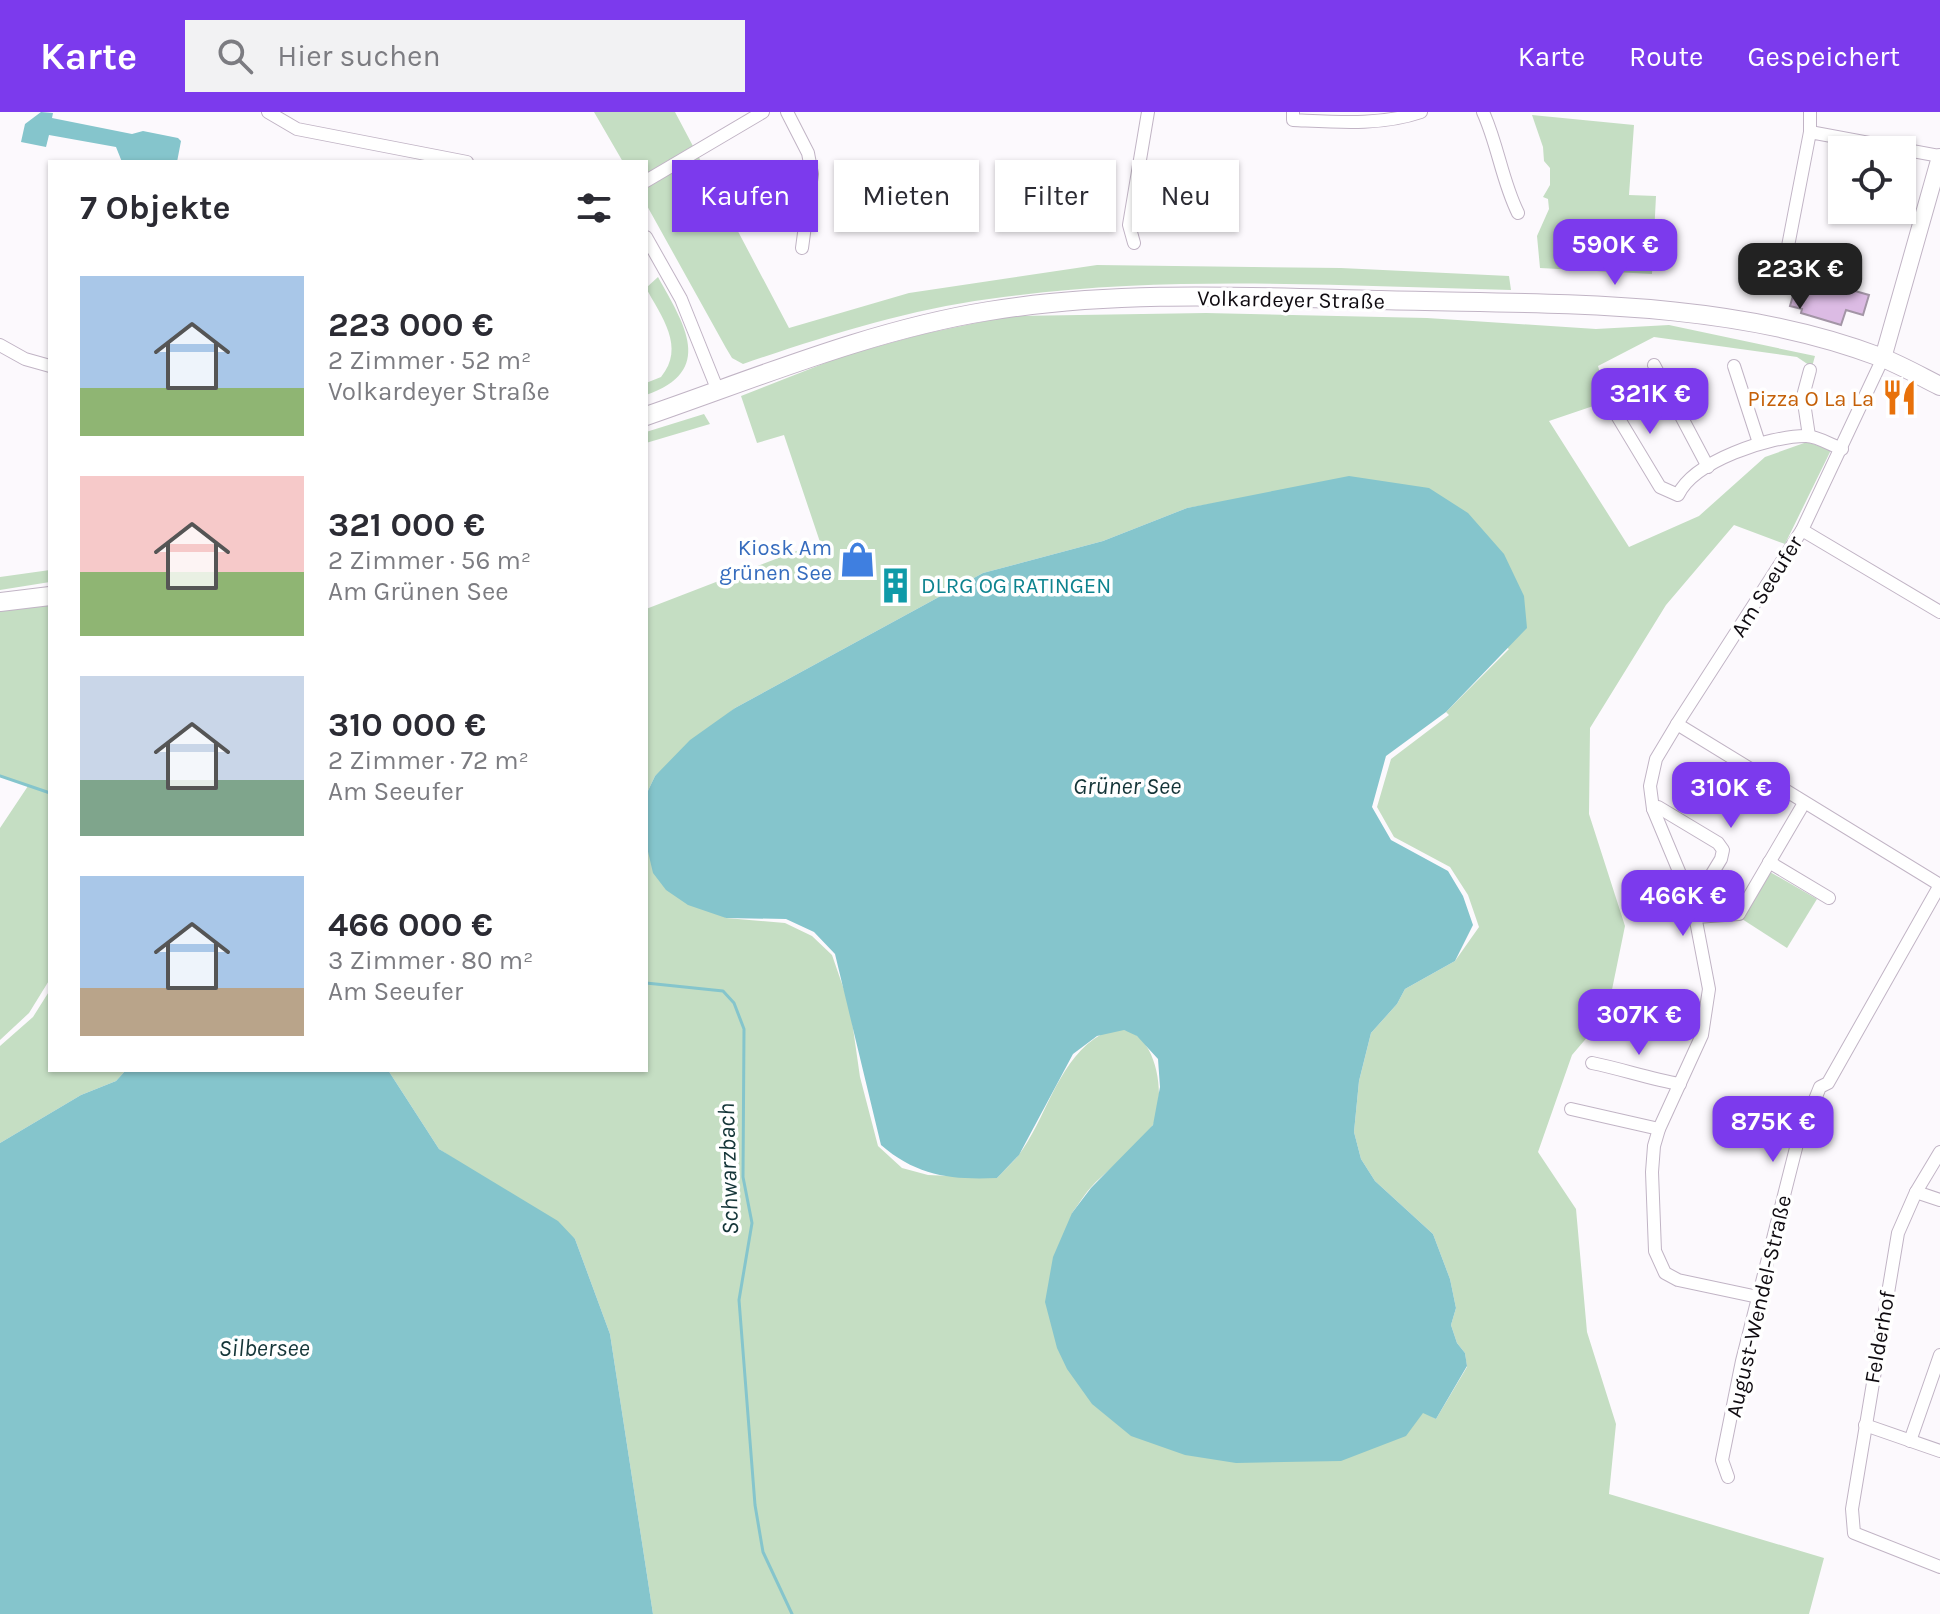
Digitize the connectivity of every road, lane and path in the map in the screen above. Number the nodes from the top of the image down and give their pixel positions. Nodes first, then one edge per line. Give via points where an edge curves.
1 (268, 112) edge
2 (763, 112) edge
3 (787, 112) edge
4 (1148, 112) edge
5 (1293, 112) edge
6 (1421, 112) edge
7 (1483, 112) edge
8 (1810, 112) edge
9 (1395, 116) edge
10 (1810, 132) junction
11 (1940, 156) edge
12 (457, 160) edge
13 (648, 180) edge
14 (1518, 213) dead end
15 (648, 241) edge
16 (1134, 243) dead end
17 (802, 248) dead end
18 (1771, 282) dead end
19 (0, 345) edge
20 (1883, 358) junction
21 (48, 365) edge
22 (1654, 365) dead end
23 (1734, 366) dead end
24 (1810, 370) dead end
25 (1940, 386) edge
26 (718, 391) junction
27 (1610, 404) dead end
28 (648, 415) edge
29 (1809, 436) junction
30 (1759, 443) junction
31 (1842, 449) junction
32 (1708, 467) junction
33 (1802, 530) junction
34 (48, 596) edge
35 (0, 602) edge
36 (1940, 612) edge
37 (1677, 724) junction
38 (1804, 803) junction
39 (1653, 809) junction
40 (1769, 862) junction
41 (1940, 885) edge
42 (1829, 898) dead end
43 (1630, 903) dead end
44 (1695, 911) junction
45 (1592, 1063) dead end
46 (1680, 1084) junction
47 (1571, 1109) dead end
48 (1659, 1129) junction
49 (1940, 1152) edge
50 (1916, 1192) junction
51 (1940, 1200) edge
52 (1758, 1297) junction
53 (1940, 1355) edge
54 (1865, 1425) junction
55 (1910, 1441) junction
56 (1940, 1451) edge
57 (1728, 1477) dead end
58 (1940, 1567) edge

1 - 12 street via 297,129
2 - 13 street
3 - 17 street via 808,153 812,174
4 - 16 street via 1129,225
5 - 9 street via 1293,120
6 - 9 street
7 - 14 street
8 - 10 street
10 - 11 street
10 - 18 street via 1784,267
11 - 20 street
15 - 26 street via 686,311
19 - 21 street
20 - 25 main road, Volkardeyer Straße
20 - 26 main road, Volkardeyer Straße via 1761,324 1655,310 1141,297 1046,303 932,322
20 - 31 street, Am Seeufer
22 - 32 street
23 - 30 street
24 - 29 street via 1803,396
26 - 28 main road, Volkardeyer Straße
27 - 32 street via 1660,487 1678,495 1685,481
29 - 30 street
29 - 31 street
30 - 32 street
31 - 33 street, Am Seeufer
33 - 36 street
33 - 37 street, Am Seeufer
34 - 35 main road
37 - 38 street
37 - 39 street, Am Seeufer via 1652,773
38 - 40 street
38 - 41 street
39 - 44 street, Am Seeufer
39 - 44 street via 1658,807 1723,850
40 - 42 street
40 - 44 street via 1739,914
41 - 52 street, August-Wendel-Straße via 1828,1083 1820,1087 1797,1144
43 - 44 street
44 - 46 street, Am Seeufer via 1708,1004 1702,1035
45 - 46 street
46 - 48 street, Am Seeufer
47 - 48 street
48 - 52 street, Am Seeufer via 1652,1172 1658,1263 1678,1280
49 - 50 street, Felderhof
50 - 51 street
50 - 54 street, Felderhof via 1898,1233
52 - 57 street, August-Wendel-Straße via 1722,1460
53 - 55 street
54 - 55 street
54 - 58 street, Felderhof via 1852,1509 1854,1533
55 - 56 street

